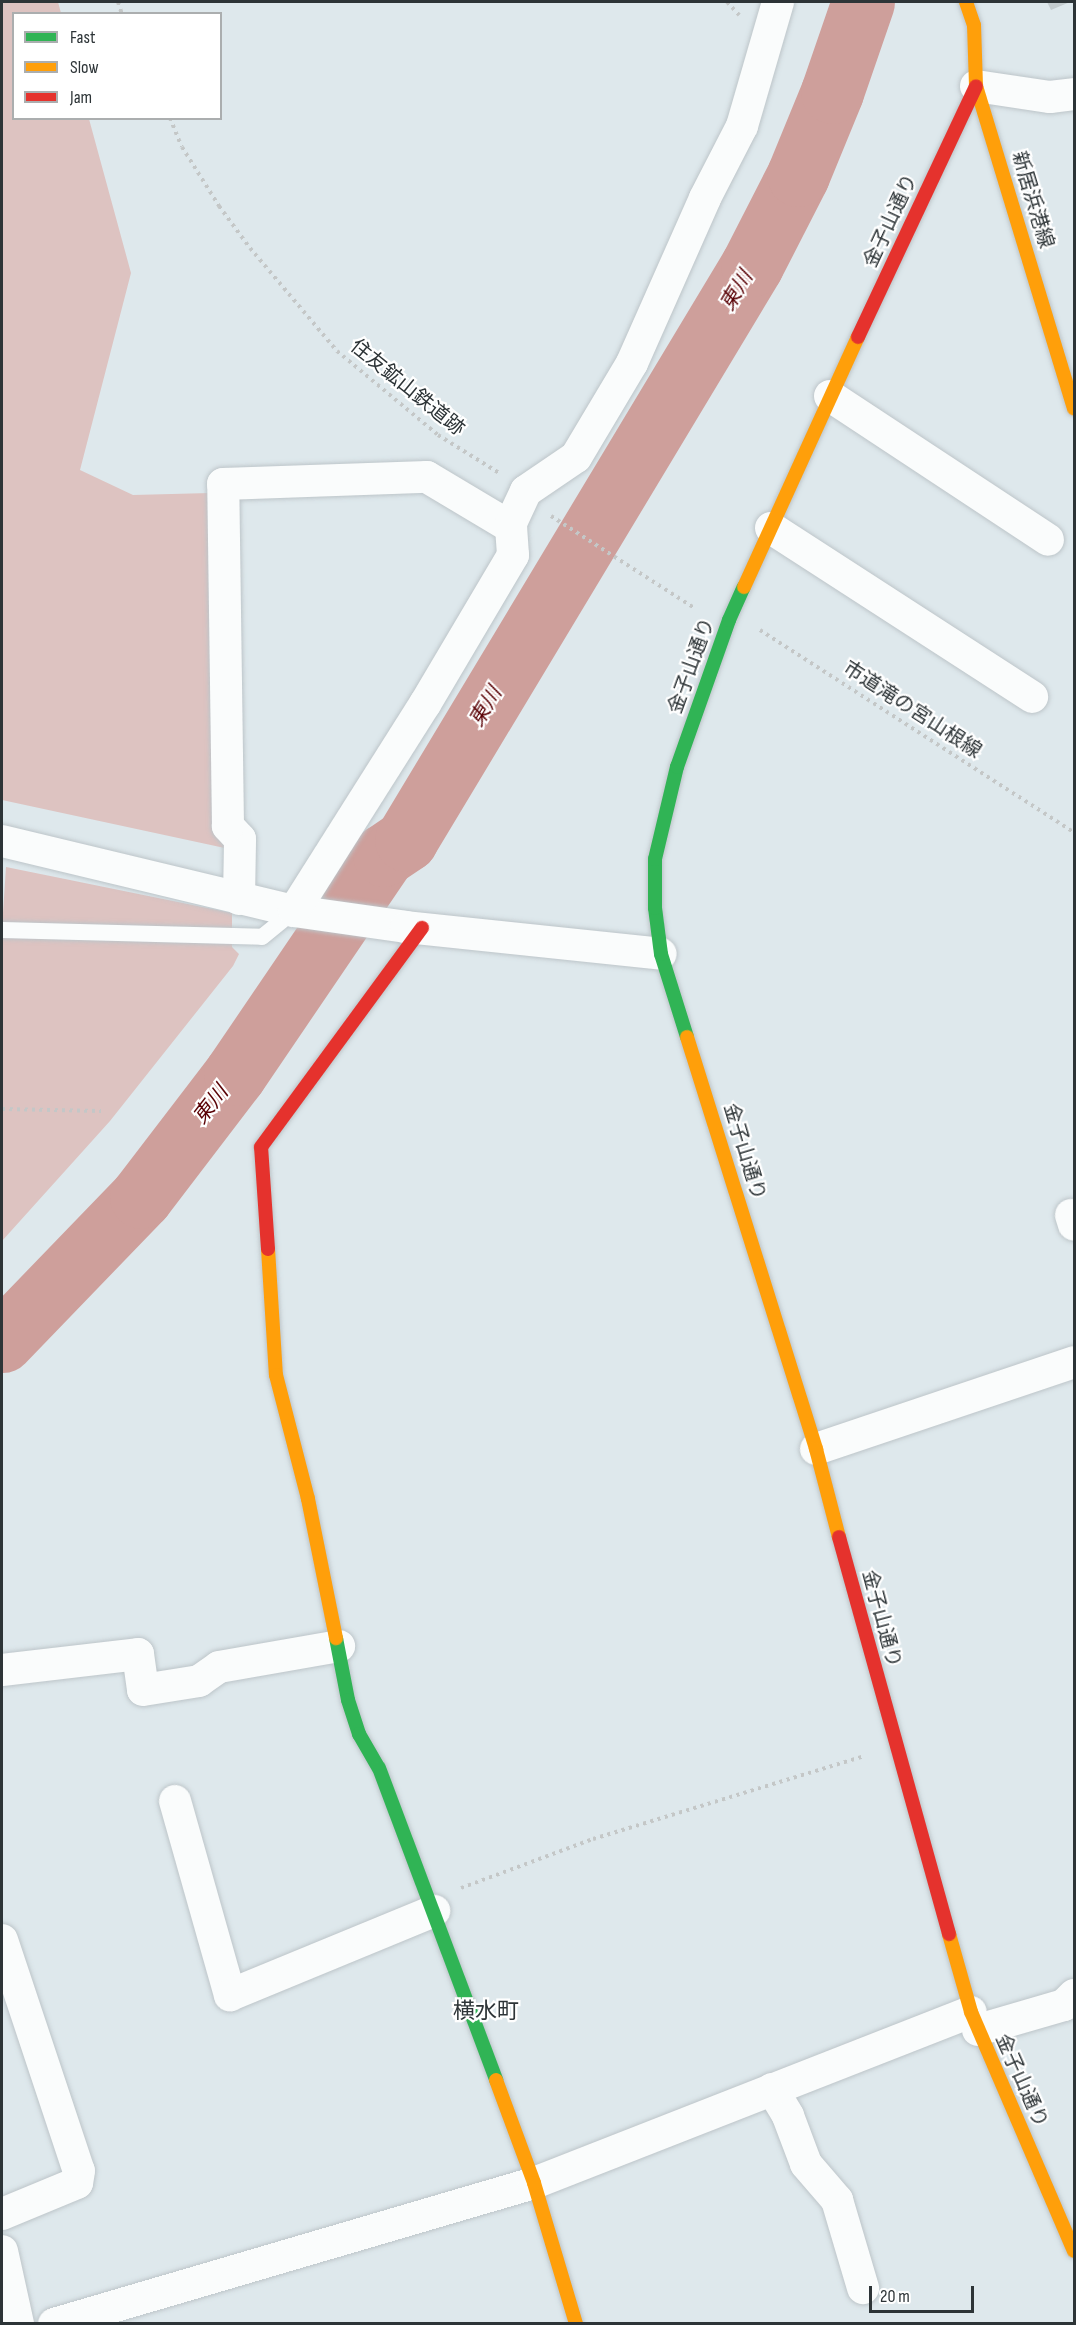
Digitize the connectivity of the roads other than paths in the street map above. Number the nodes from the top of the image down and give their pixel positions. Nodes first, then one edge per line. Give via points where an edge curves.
1 (778, 2) edge
2 (966, 2) edge
3 (976, 86) junction
4 (1074, 94) edge
5 (830, 396) junction
6 (1074, 408) edge
7 (511, 527) junction
8 (771, 528) junction
9 (1048, 540) dead end
10 (1032, 697) dead end
11 (2, 841) edge
12 (239, 899) junction
13 (297, 912) junction
14 (414, 927) junction
15 (2, 930) edge
16 (661, 954) junction
17 (1074, 1362) edge
18 (816, 1449) junction
19 (339, 1646) junction
20 (2, 1670) edge
21 (175, 1802) dead end
22 (432, 1906) junction
23 (2, 1940) edge
24 (1074, 1995) edge
25 (974, 2021) junction
26 (772, 2089) junction
27 (534, 2183) junction
28 (2, 2214) edge
29 (2, 2251) edge
30 (1074, 2251) edge
31 (863, 2289) dead end
32 (18, 2324) edge
33 (54, 2324) edge
34 (576, 2324) edge

1 - 7 street via 742,126 691,228 632,363 576,457
2 - 3 street, 新居浜港線 via 974,25
3 - 4 street via 1050,97
3 - 5 street, 金子山通り
3 - 6 street, 新居浜港線
5 - 8 street, 金子山通り
5 - 9 street
7 - 12 street via 427,477 223,484 228,826 240,839
7 - 13 street via 513,555
8 - 10 street
8 - 16 street, 金子山通り via 729,620 677,767 655,860 655,908
11 - 12 street
12 - 13 street
13 - 14 street
13 - 15 lane via 262,937
14 - 16 street
14 - 19 street via 261,1147 276,1375 308,1499
16 - 18 street, 金子山通り
17 - 18 street
18 - 25 street, 金子山通り via 895,1747
19 - 20 street via 219,1667 199,1681 143,1690 138,1654
19 - 22 street via 348,1700 359,1734 379,1768
21 - 22 street via 230,1995
22 - 27 street
23 - 28 street via 79,2171 77,2183
24 - 25 street via 1064,2005
25 - 26 street
25 - 30 street, 金子山通り
26 - 27 street
26 - 31 street via 788,2116 806,2164 837,2200
27 - 33 street
27 - 34 street
29 - 32 street

